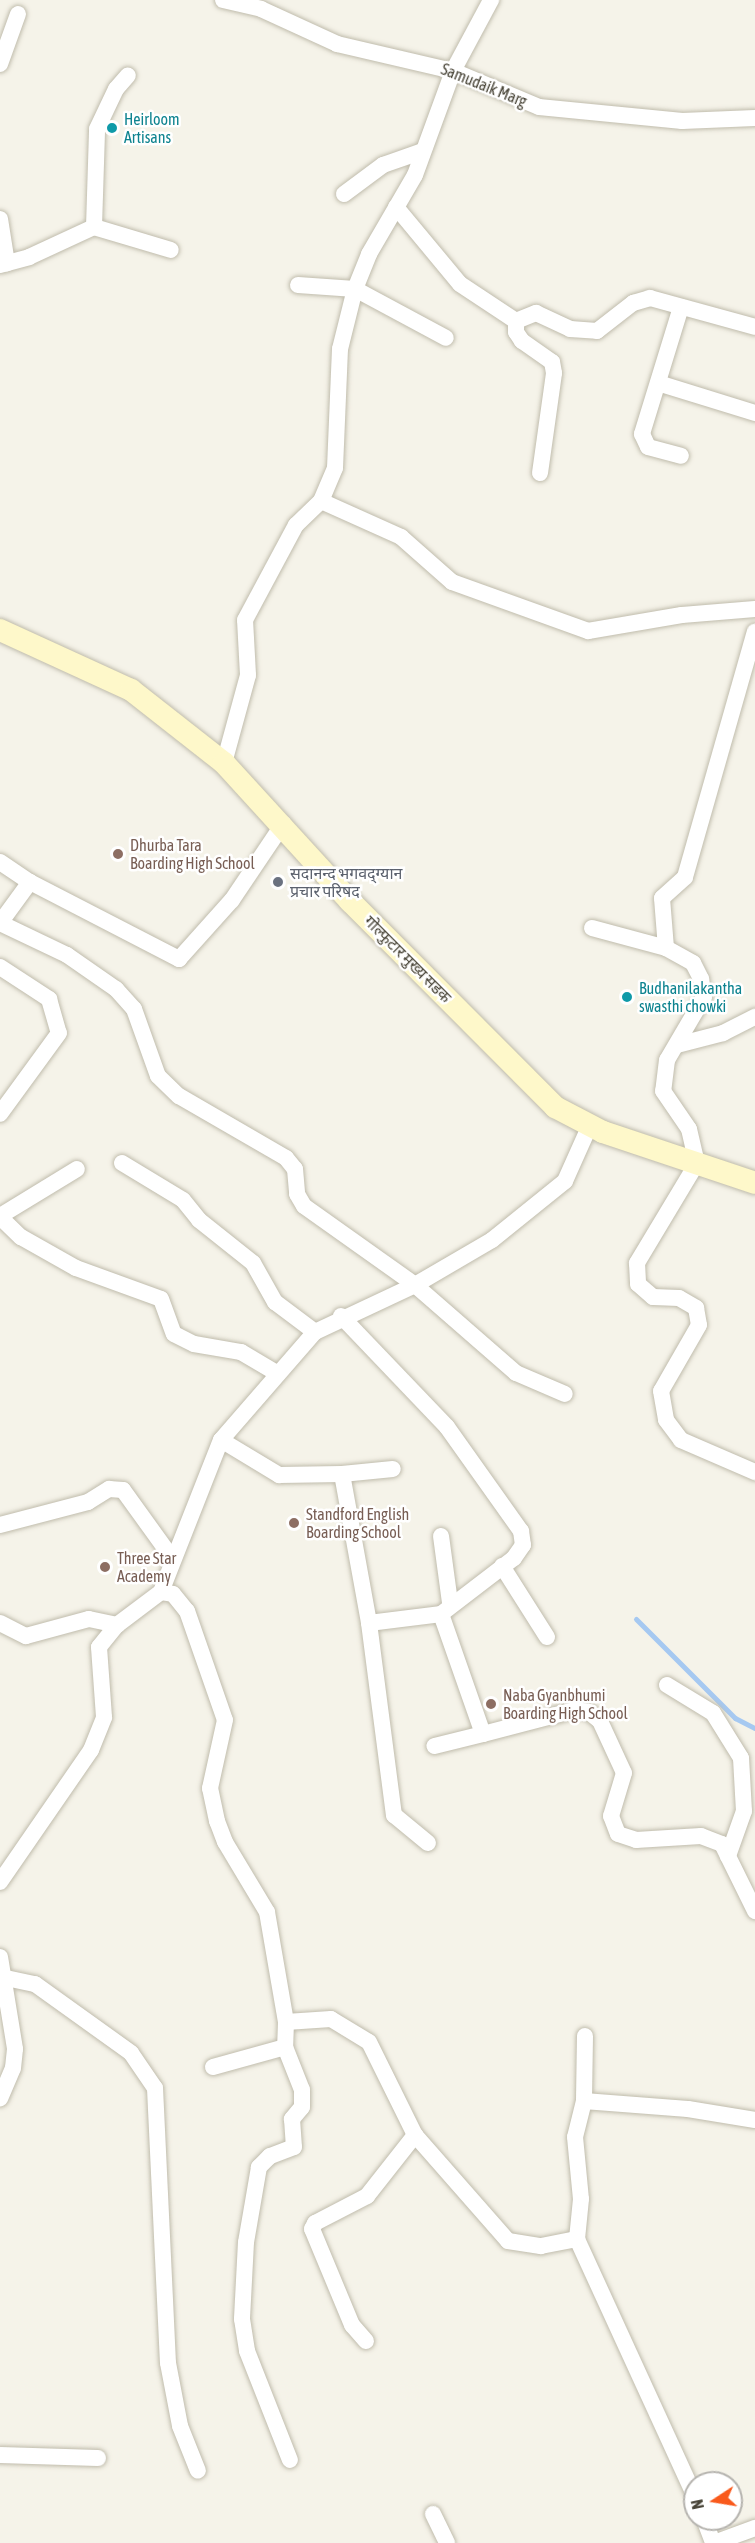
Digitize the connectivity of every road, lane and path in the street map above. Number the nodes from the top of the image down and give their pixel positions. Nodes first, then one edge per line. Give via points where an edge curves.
1 (223, 0) edge
2 (491, 0) edge
3 (18, 14) dead end
4 (0, 64) edge
5 (453, 71) junction
6 (128, 75) dead end
7 (755, 118) edge
8 (423, 151) junction
9 (344, 194) dead end
10 (396, 207) junction
11 (0, 219) edge
12 (94, 227) junction
13 (171, 250) dead end
14 (4, 264) edge
15 (298, 285) dead end
16 (355, 289) junction
17 (681, 307) junction
18 (516, 321) junction
19 (755, 327) edge
20 (446, 338) dead end
21 (658, 383) junction
22 (755, 413) edge
23 (681, 456) dead end
24 (540, 473) dead end
25 (321, 501) junction
26 (755, 609) edge
27 (0, 630) edge
28 (755, 632) edge
29 (224, 763) junction
30 (283, 824) junction
31 (0, 862) edge
32 (30, 882) junction
33 (0, 923) edge
34 (592, 928) dead end
35 (666, 948) junction
36 (0, 967) edge
37 (755, 1017) edge
38 (677, 1045) junction
39 (0, 1114) edge
40 (590, 1125) junction
41 (122, 1163) dead end
42 (697, 1163) junction
43 (77, 1169) dead end
44 (755, 1184) edge
45 (0, 1217) edge
46 (415, 1285) junction
47 (341, 1316) junction
48 (315, 1332) junction
49 (278, 1374) junction
50 (565, 1394) dead end
51 (220, 1440) junction
52 (393, 1469) dead end
53 (755, 1472) edge
54 (342, 1474) junction
55 (0, 1525) edge
56 (441, 1536) dead end
57 (172, 1558) junction
58 (502, 1566) junction
59 (161, 1592) junction
60 (446, 1608) junction
61 (0, 1623) edge
62 (369, 1623) junction
63 (117, 1625) junction
64 (546, 1637) dead end
65 (667, 1685) dead end
66 (483, 1734) junction
67 (434, 1746) dead end
68 (428, 1843) dead end
69 (728, 1856) junction
70 (0, 1882) edge
71 (755, 1911) edge
72 (0, 1957) edge
73 (6, 1978) junction
74 (286, 2022) junction
75 (585, 2036) dead end
76 (285, 2047) junction
77 (213, 2067) dead end
78 (0, 2098) edge
79 (584, 2101) junction
80 (755, 2120) edge
81 (415, 2135) junction
82 (577, 2240) junction
83 (366, 2341) dead end
84 (0, 2455) edge
85 (98, 2458) dead end
86 (290, 2460) dead end
87 (198, 2471) dead end
88 (683, 2471) edge
89 (433, 2514) dead end
90 (755, 2528) edge
91 (447, 2543) edge
92 (714, 2543) edge

1 - 5 street, Samudaik Marg via 261,9 337,44
2 - 5 street
3 - 4 street
5 - 7 street, Samudaik Marg via 539,107 682,121
5 - 8 street
6 - 12 street via 116,89 98,129
8 - 9 street via 383,165
8 - 10 street
10 - 16 street via 369,254
10 - 18 street via 460,284
11 - 14 street
12 - 13 street
12 - 14 street
15 - 16 street
16 - 20 street
16 - 25 street via 340,349 335,468
17 - 18 street via 650,298 633,303 597,331 570,329 536,313
17 - 19 street
17 - 21 street
18 - 24 street via 516,332 522,341 552,362 554,373
21 - 22 street
21 - 23 street via 643,425 643,441 648,447
25 - 26 street via 401,537 452,582 588,631 682,615
25 - 29 street via 296,525 245,620 248,675
27 - 29 main road, गोल्फुटार मुख्य सडक via 131,690
28 - 35 street via 685,877 662,898 660,912
29 - 30 main road, गोल्फुटार मुख्य सडक
30 - 32 street via 232,900 179,959
30 - 40 main road, गोल्फुटार मुख्य सडक via 350,901 555,1107
31 - 32 street
32 - 33 street
33 - 46 street via 67,955 116,989 134,1009 158,1076 179,1096 286,1158 295,1169 297,1194 304,1206
34 - 35 street
35 - 38 street via 693,963 704,997
36 - 39 street via 49,999 59,1033
37 - 38 street via 723,1033
38 - 42 street via 667,1060 663,1091 689,1129
40 - 42 main road, गोल्फुटार मुख्य सडक
40 - 46 street via 565,1182 492,1240
41 - 48 street via 183,1200 199,1220 253,1263 275,1302
42 - 44 main road, गोल्फुटार मुख्य सडक
42 - 53 street via 637,1263 638,1284 653,1297 679,1298 696,1308 699,1325 662,1391 666,1420 681,1440
43 - 45 street
45 - 49 street via 21,1237 76,1268 161,1299 174,1334 194,1344 242,1352
46 - 47 street
46 - 50 street via 516,1373
47 - 48 street
47 - 58 street via 447,1427 521,1531 523,1545
48 - 49 street
49 - 51 street
51 - 54 street via 279,1475
51 - 57 street
52 - 54 street
54 - 62 street
55 - 57 street via 88,1502 109,1489 123,1490
56 - 60 street
57 - 59 street
58 - 60 street
58 - 64 street
59 - 63 street
59 - 74 street via 173,1594 187,1611 225,1720 210,1788 225,1842 267,1912
60 - 62 street
60 - 66 street
61 - 63 street via 26,1636 89,1619
62 - 68 street via 394,1815
63 - 70 street via 99,1647 104,1717 91,1750
65 - 69 street via 713,1713 741,1758 744,1811
66 - 67 street
66 - 69 street via 575,1710 590,1712 600,1721 624,1773 611,1816 618,1834 636,1840 701,1836 722,1844
69 - 71 street
72 - 73 street
73 - 78 street via 15,2049 13,2068
73 - 87 street via 35,1984 131,2053 155,2088 168,2363 180,2426
74 - 76 street
74 - 81 street via 330,2019 369,2042
75 - 79 street
76 - 77 street
76 - 86 street via 302,2090 302,2107 292,2119 294,2147 270,2156 259,2167 246,2242 242,2319 247,2351
79 - 80 street via 688,2109
79 - 82 street via 575,2137 581,2199
81 - 82 street via 508,2241 541,2246
81 - 83 street via 367,2196 315,2223 312,2229 352,2325
82 - 88 street
84 - 85 street
89 - 91 street
90 - 92 street

